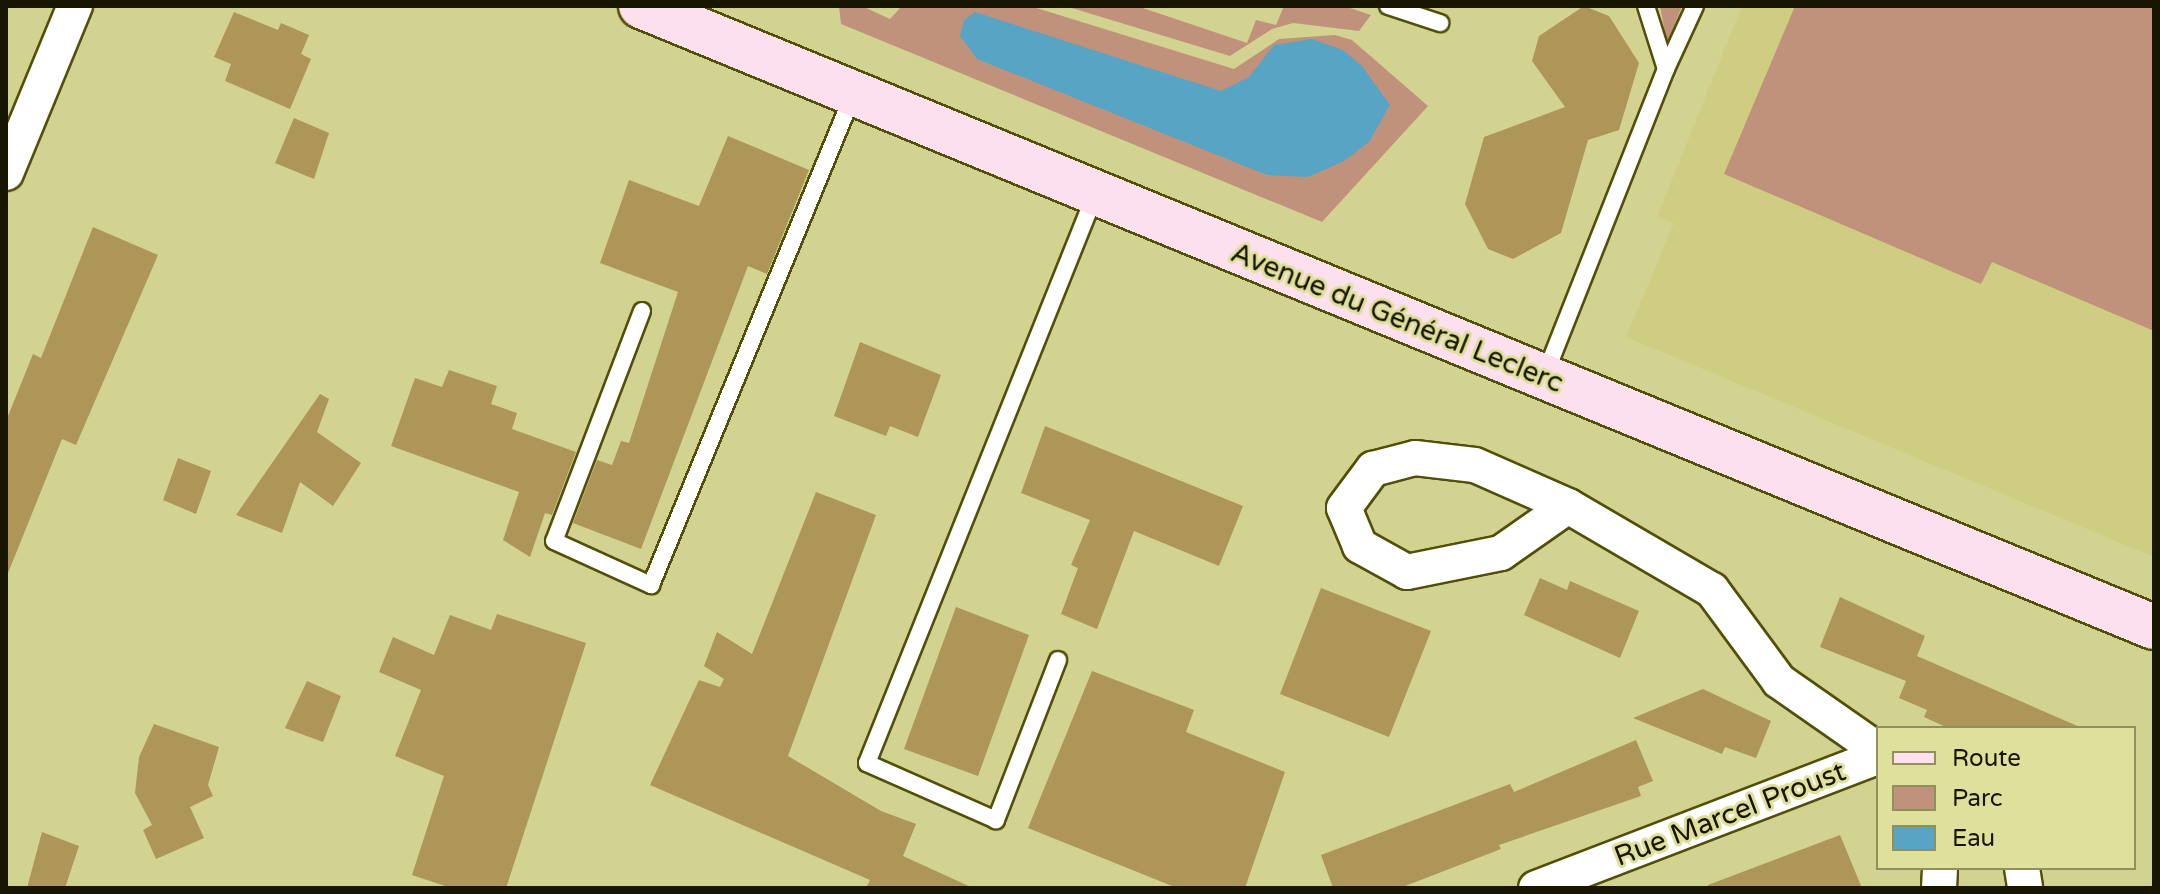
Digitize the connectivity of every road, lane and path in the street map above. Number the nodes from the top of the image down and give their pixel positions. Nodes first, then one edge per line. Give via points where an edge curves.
1 (75, 6) edge
2 (641, 6) edge
3 (1388, 6) edge
4 (1646, 6) edge
5 (1695, 6) edge
6 (1440, 23) dead end
7 (1666, 69) junction
8 (853, 93) junction
9 (6, 173) edge
10 (1096, 194) junction
11 (642, 311) dead end
12 (1544, 378) junction
13 (1568, 506) junction
14 (2154, 627) edge
15 (1058, 660) dead end
16 (1876, 749) edge
17 (1876, 758) edge
18 (1536, 888) edge

1 - 9 street
2 - 8 main road, Avenue du Général Leclerc
3 - 6 lane
4 - 7 lane
5 - 7 lane
7 - 12 lane
8 - 10 main road, Avenue du Général Leclerc
8 - 11 lane via 651,585 554,541
10 - 12 main road, Avenue du Général Leclerc
10 - 15 lane via 867,763 996,820
12 - 14 main road, Avenue du Général Leclerc
13 - 13 street via 1475,465 1415,458 1373,469 1344,508 1360,546 1407,572 1501,553
13 - 16 street via 1712,590 1779,681
17 - 18 street, Rue Marcel Proust

